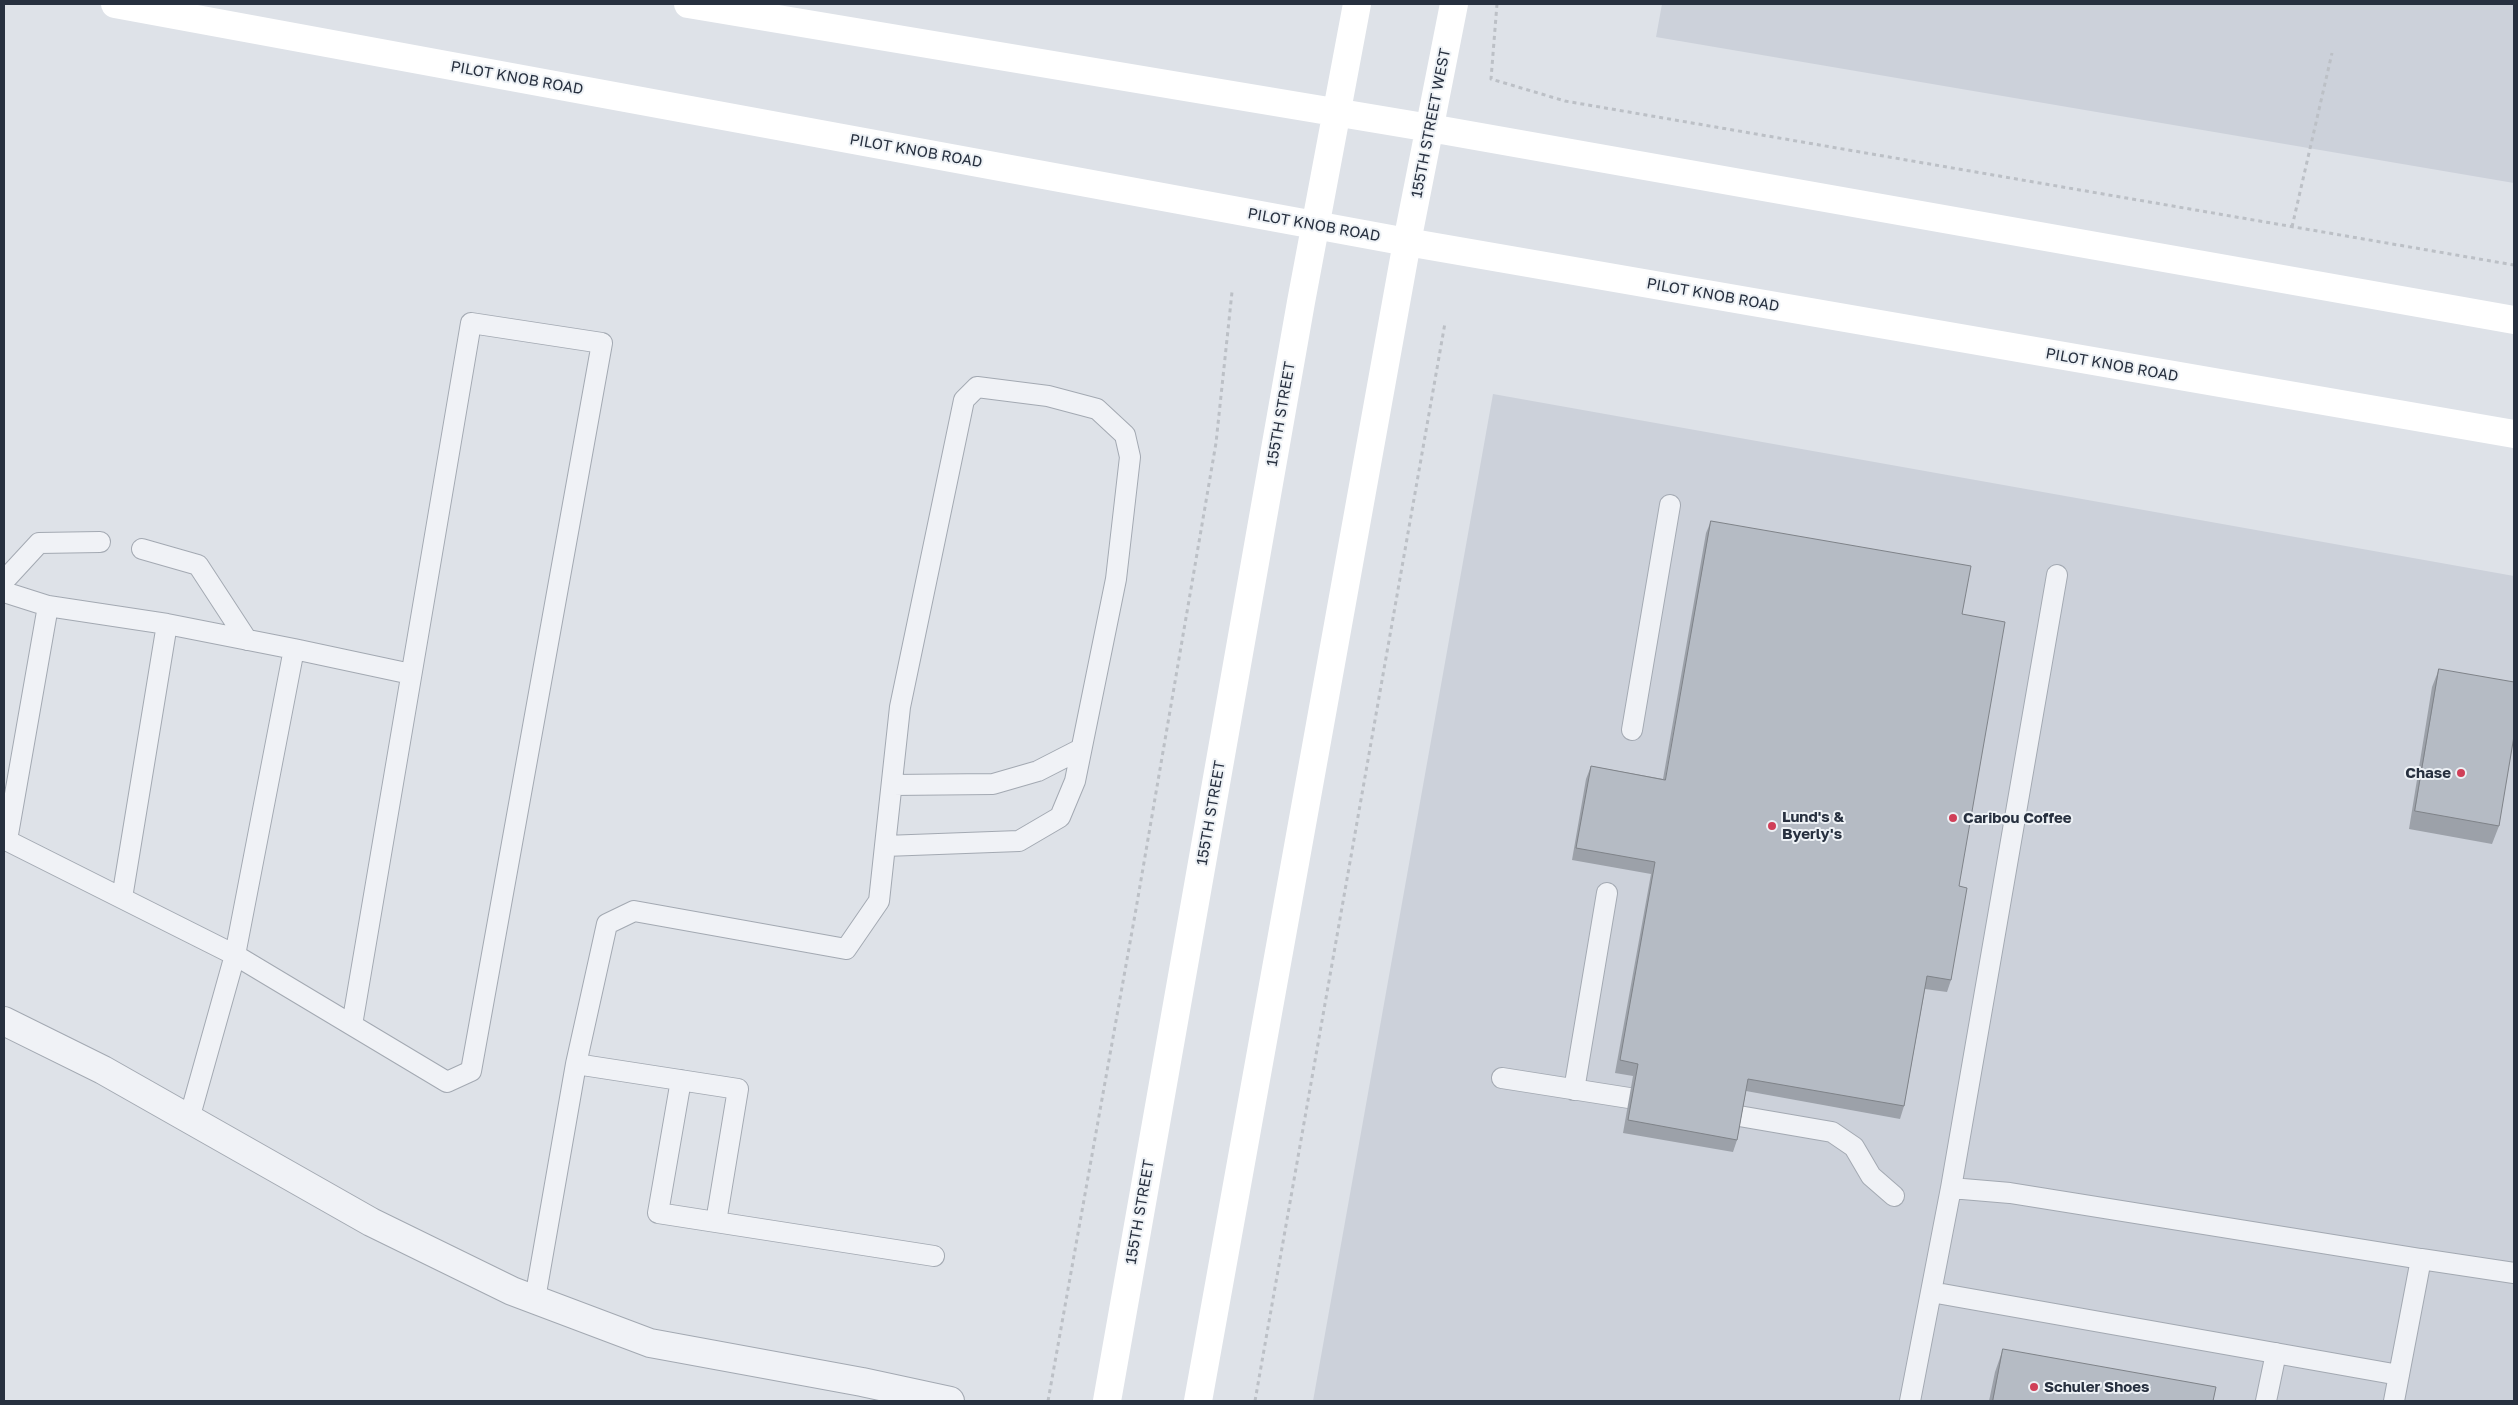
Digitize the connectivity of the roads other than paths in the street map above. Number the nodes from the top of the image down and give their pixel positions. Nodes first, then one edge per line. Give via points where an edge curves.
1 (116, 4) edge
2 (688, 4) edge
3 (1357, 4) edge
4 (1454, 4) edge
5 (1338, 112) junction
6 (1430, 128) junction
7 (1316, 225) junction
8 (1407, 242) junction
9 (2514, 320) edge
10 (2514, 434) edge
11 (1670, 505) dead end
12 (100, 542) dead end
13 (142, 549) dead end
14 (2057, 576) dead end
15 (4, 581) edge
16 (4, 592) edge
17 (48, 606) junction
18 (167, 624) junction
19 (247, 640) junction
20 (294, 649) junction
21 (411, 674) junction
22 (1632, 730) dead end
23 (1081, 749) junction
24 (892, 785) junction
25 (5, 840) edge
26 (885, 846) junction
27 (1607, 893) dead end
28 (122, 898) junction
29 (235, 955) junction
30 (4, 1021) edge
31 (352, 1025) junction
32 (576, 1064) junction
33 (1502, 1078) dead end
34 (681, 1080) junction
35 (1574, 1090) junction
36 (1629, 1098) dead end
37 (1739, 1116) edge
38 (189, 1119) junction
39 (1951, 1188) junction
40 (1894, 1196) dead end
41 (716, 1222) junction
42 (934, 1256) dead end
43 (2421, 1258) junction
44 (2514, 1273) edge
45 (1931, 1292) junction
46 (535, 1299) junction
47 (2276, 1353) junction
48 (2400, 1375) junction
49 (950, 1401) edge
50 (1107, 1401) edge
51 (1198, 1401) edge
52 (1910, 1401) edge
53 (2266, 1401) edge
54 (2394, 1401) edge

1 - 7 main road, PILOT KNOB ROAD
2 - 5 main road
3 - 5 main road
4 - 6 main road, 155TH STREET WEST
5 - 6 main road
5 - 7 main road
6 - 8 main road, 155TH STREET WEST
6 - 9 main road
7 - 8 main road, PILOT KNOB ROAD
7 - 50 main road, 155TH STREET
8 - 10 main road, PILOT KNOB ROAD
8 - 51 main road
11 - 22 lane
12 - 15 lane via 40,543
13 - 19 lane via 198,565
14 - 39 lane
16 - 17 lane
17 - 18 lane
17 - 25 lane
18 - 19 lane
18 - 28 lane
19 - 20 lane
20 - 21 lane
20 - 29 lane
21 - 31 lane
21 - 31 lane via 471,323 602,343 471,1071 447,1082
23 - 24 lane via 1038,771 993,784
23 - 24 lane via 1116,579 1130,457 1125,435 1097,409 1048,396 977,387 964,400 900,707
23 - 26 lane via 1075,781 1060,817 1019,841
24 - 26 lane
25 - 28 lane
26 - 32 lane via 879,900 846,949 634,911 607,924
27 - 35 lane
28 - 29 lane
29 - 31 lane
29 - 38 lane
30 - 38 street via 103,1070
32 - 34 lane
32 - 46 lane
33 - 35 lane
34 - 41 lane via 738,1089
34 - 41 lane via 658,1213
35 - 36 lane
37 - 40 lane via 1832,1132 1854,1148 1872,1176
38 - 46 street via 371,1222 512,1291
39 - 43 lane via 2010,1192
39 - 45 lane
41 - 42 lane
43 - 44 lane
43 - 48 lane
45 - 47 lane
45 - 52 lane
46 - 49 street via 650,1343
47 - 48 lane
47 - 53 lane
48 - 54 lane

